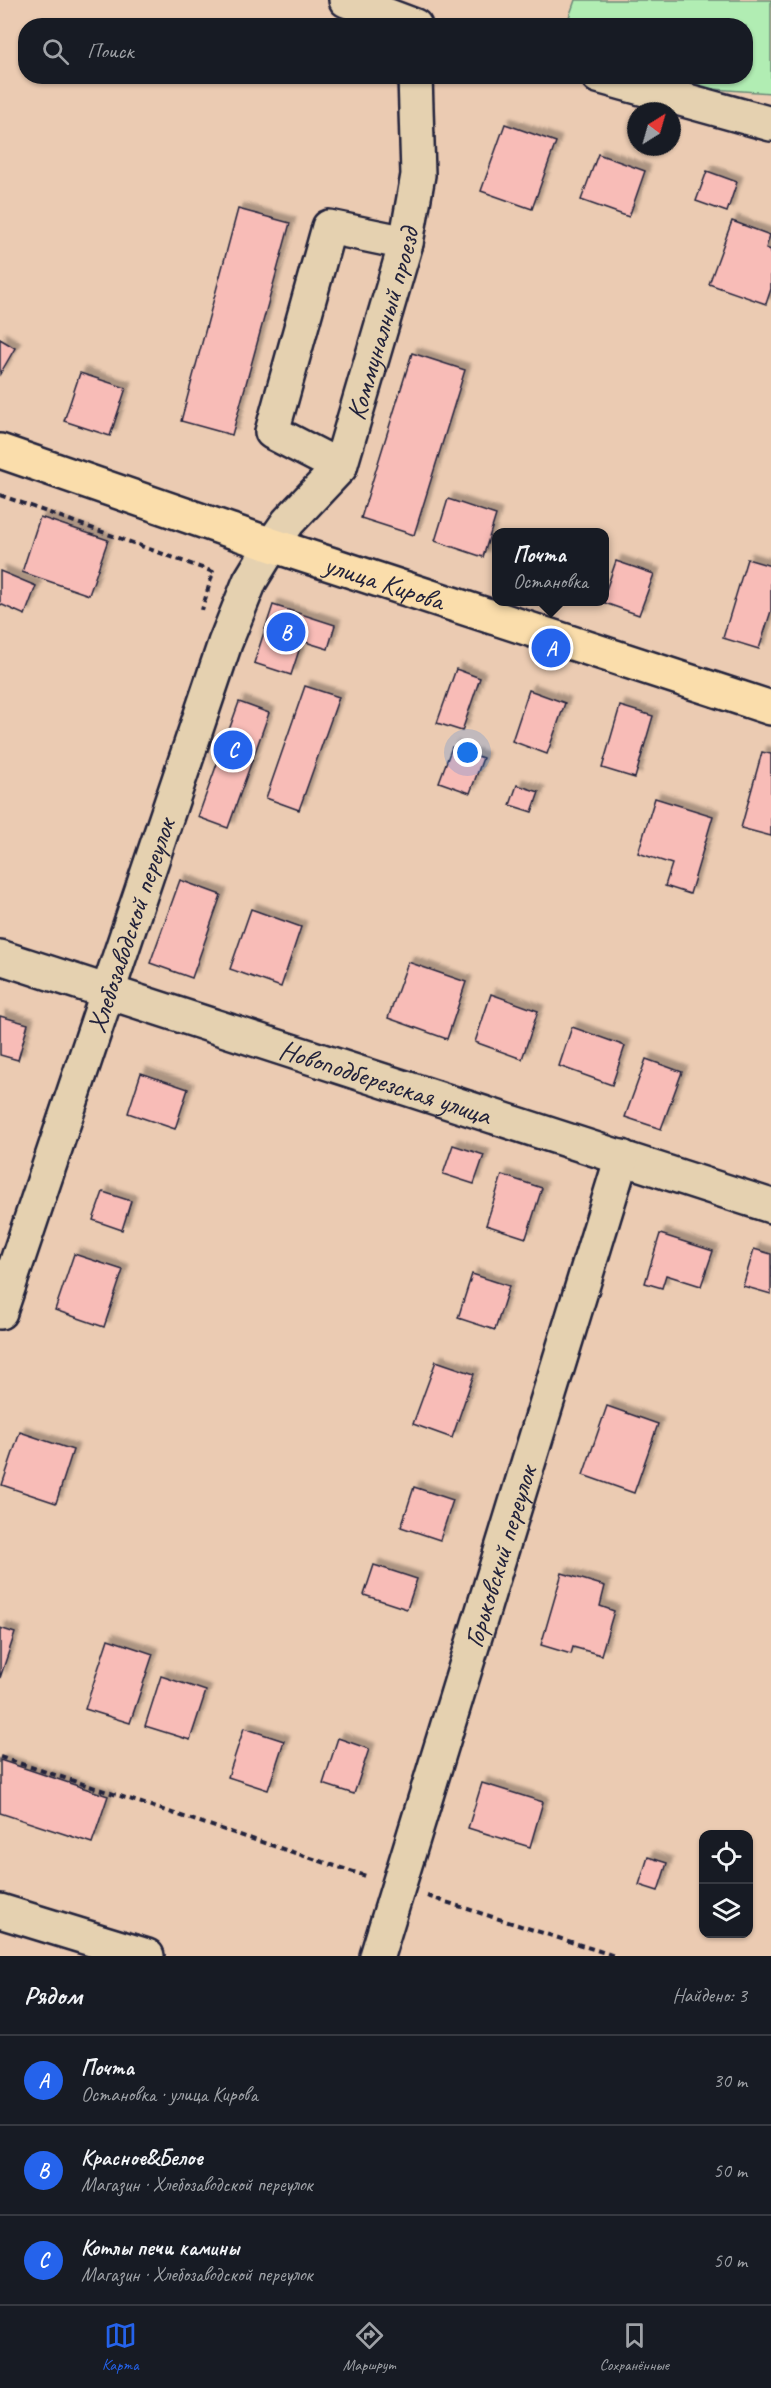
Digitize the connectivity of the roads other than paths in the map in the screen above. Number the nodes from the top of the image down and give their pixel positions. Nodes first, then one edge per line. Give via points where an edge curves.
1 (346, 0) edge
2 (416, 0) edge
3 (394, 18) edge
4 (414, 18) edge
5 (415, 84) edge
6 (627, 84) edge
7 (771, 124) edge
8 (406, 243) junction
9 (0, 451) edge
10 (340, 467) junction
11 (272, 545) junction
12 (771, 708) edge
13 (0, 957) edge
14 (108, 990) junction
15 (622, 1157) junction
16 (771, 1206) edge
17 (0, 1312) edge
18 (0, 1911) edge
19 (147, 1956) edge
20 (377, 1956) edge

1 - 3 street
2 - 4 street
5 - 8 street, Коммуналный проезд via 418,175
6 - 7 street
8 - 10 street, Коммуналный проезд
8 - 10 street via 329,227 272,432
9 - 11 main road, улица Кирова
10 - 11 street, Коммуналный проезд via 288,522
11 - 12 main road, улица Кирова
11 - 14 street, Хлебозаводской переулок via 250,581 225,643
13 - 14 street, Новоподберезская улица
14 - 15 street, Новоподберезская улица
14 - 17 street, Хлебозаводской переулок
15 - 16 street, Новоподберезская улица
15 - 20 street, Горьковский переулок
18 - 19 street

